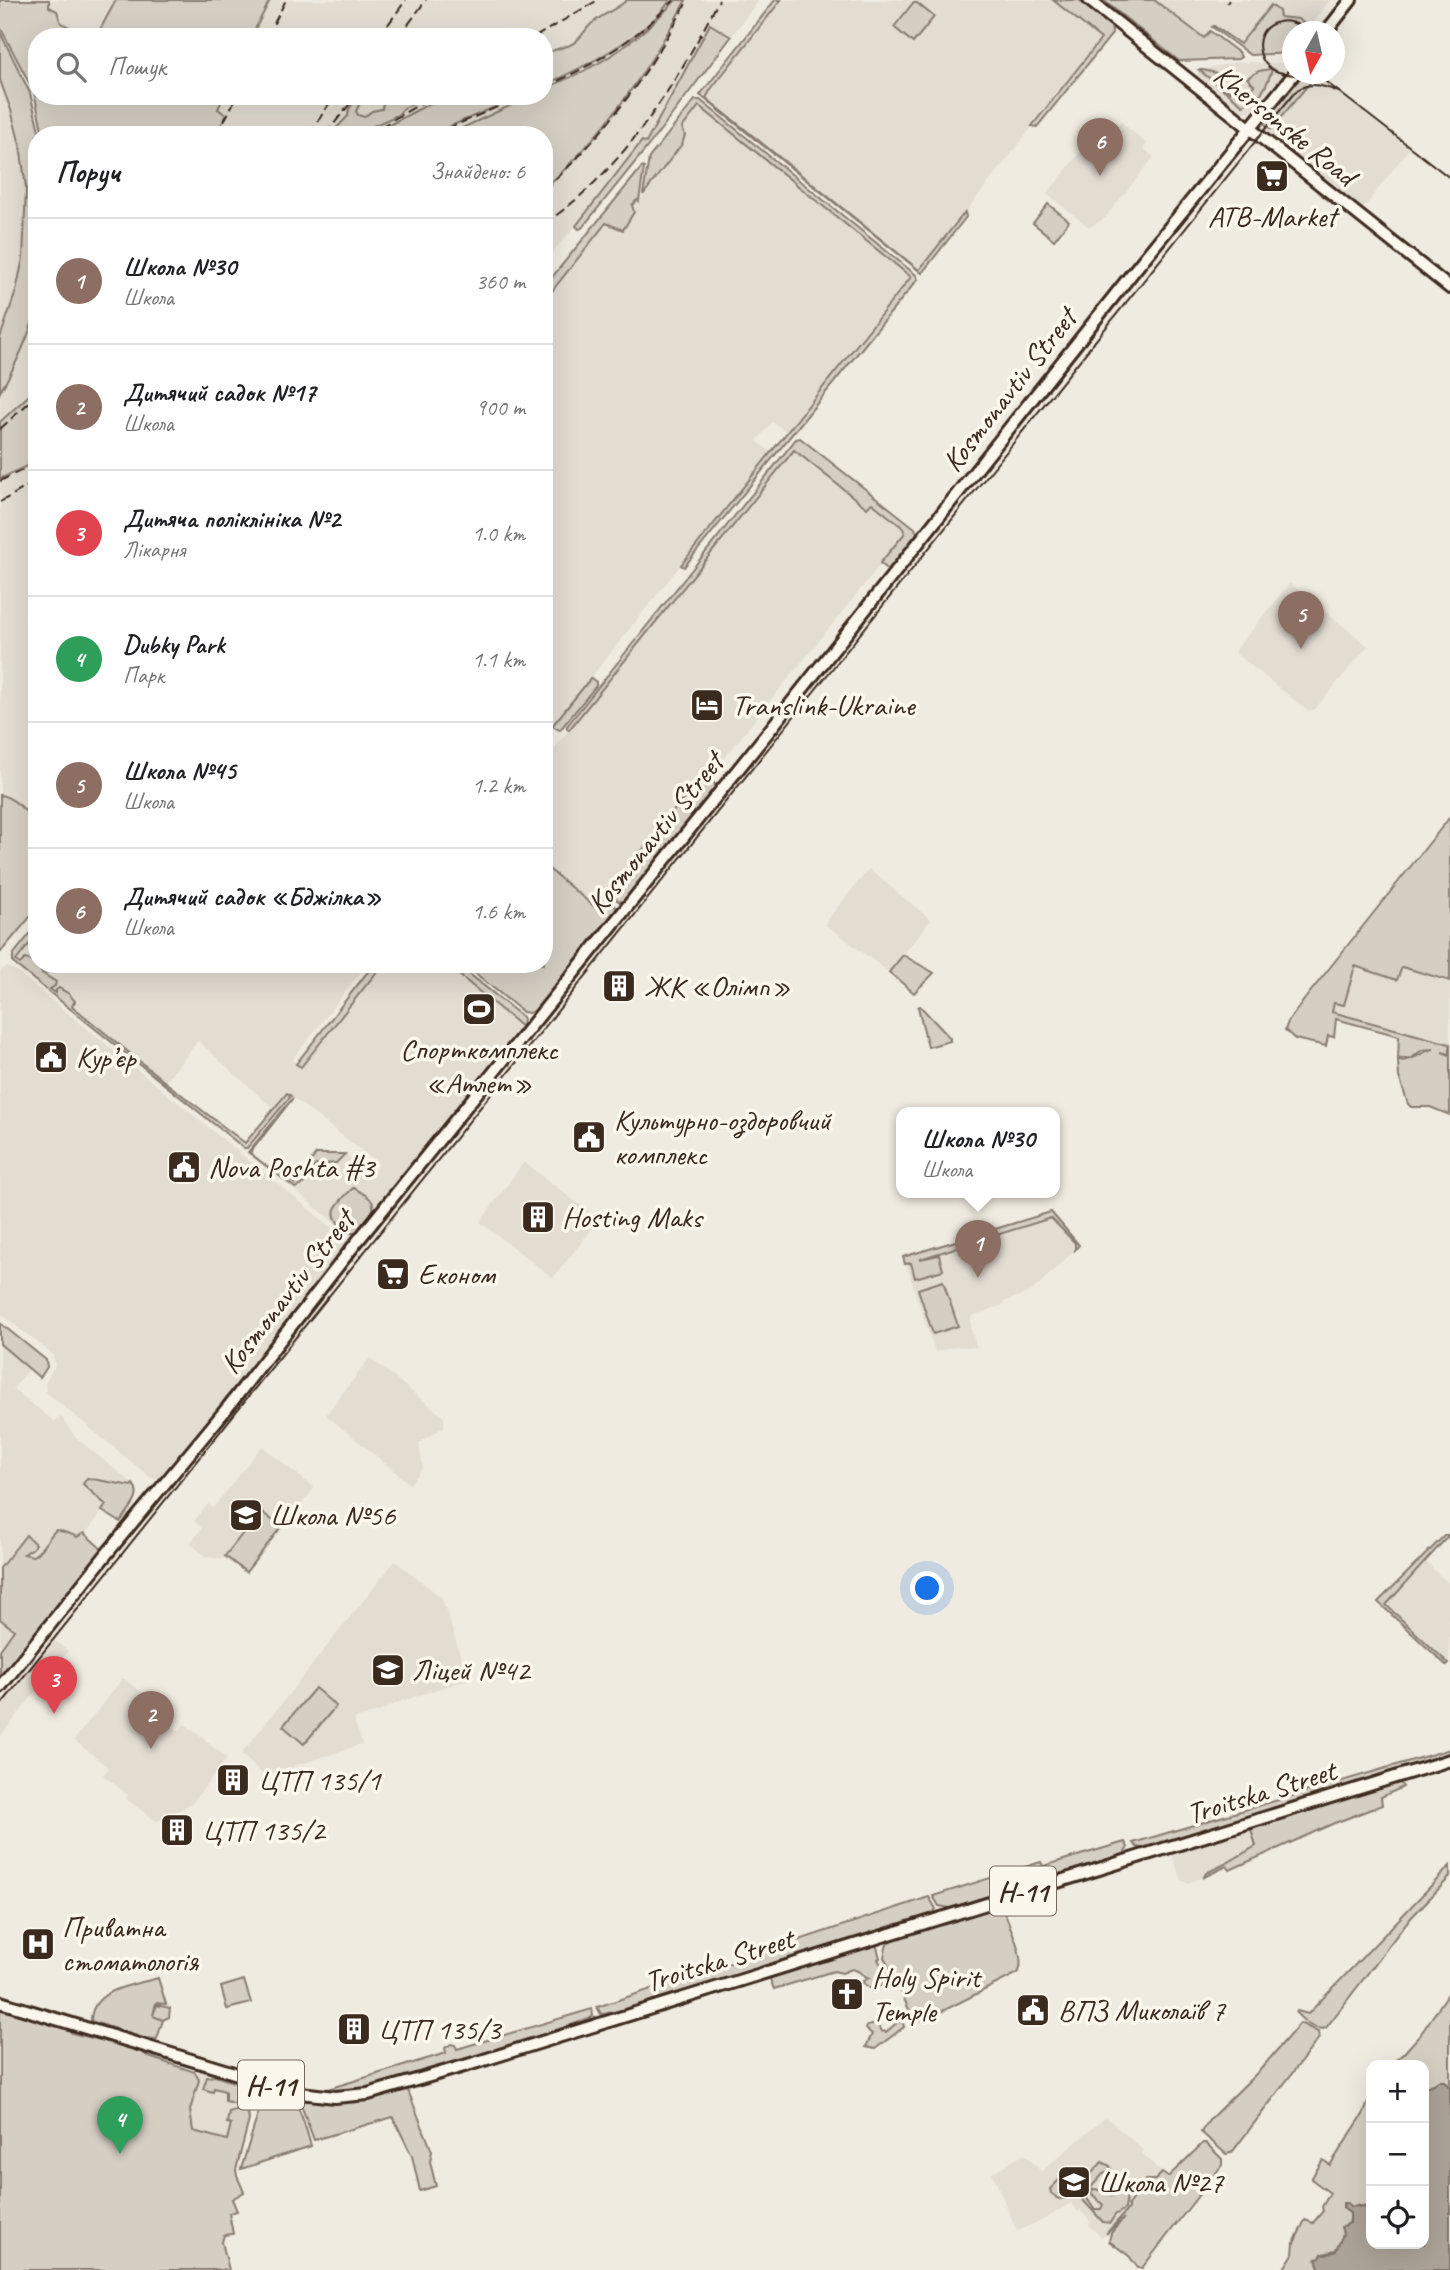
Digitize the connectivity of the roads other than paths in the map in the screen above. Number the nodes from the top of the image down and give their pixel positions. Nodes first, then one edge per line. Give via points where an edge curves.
1 (1089, 0) edge
2 (1351, 0) edge
3 (1335, 21) edge
4 (1286, 84) edge
5 (1250, 129) junction
6 (1450, 288) edge
7 (0, 1687) edge
8 (1450, 1760) edge
9 (0, 2002) edge

1 - 5 main road, Khersonske Road
2 - 3 main road
4 - 5 main road, Kosmonavtiv Street
5 - 6 main road, Khersonske Road
5 - 7 main road, Kosmonavtiv Street
8 - 9 main road, Troitska Street / Н-11 via 368,2094 300,2093

